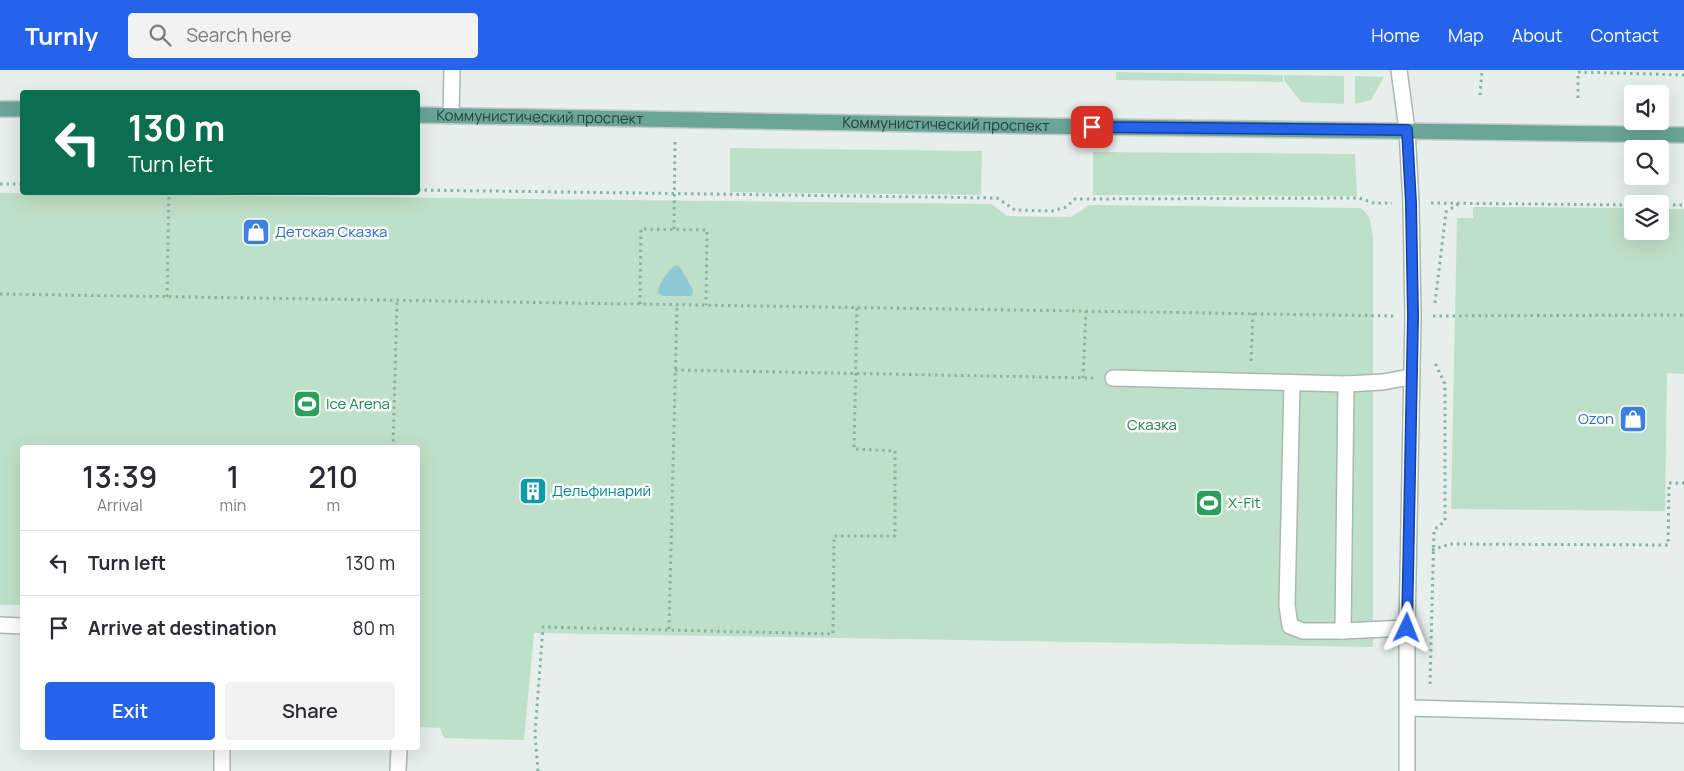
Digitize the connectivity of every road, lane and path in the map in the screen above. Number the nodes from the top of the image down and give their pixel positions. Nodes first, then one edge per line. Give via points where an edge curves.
1 (452, 70) edge
2 (1400, 70) edge
3 (1482, 70) edge
4 (1684, 75) edge
5 (1480, 96) dead end
6 (1578, 98) dead end
7 (0, 109) edge
8 (20, 109) edge
9 (420, 115) edge
10 (451, 116) junction
11 (675, 120) junction
12 (1407, 130) junction
13 (1684, 135) edge
14 (0, 184) edge
15 (20, 184) edge
16 (420, 190) edge
17 (674, 194) junction
18 (169, 195) edge
19 (1411, 203) junction
20 (1459, 203) junction
21 (1624, 205) edge
22 (1669, 205) edge
23 (1684, 205) edge
24 (674, 229) junction
25 (0, 294) edge
26 (167, 297) junction
27 (397, 300) junction
28 (640, 305) junction
29 (677, 305) junction
30 (706, 306) junction
31 (857, 308) junction
32 (1086, 311) junction
33 (1253, 313) junction
34 (1684, 315) edge
35 (1413, 316) junction
36 (1434, 316) junction
37 (1434, 354) dead end
38 (675, 370) junction
39 (856, 374) junction
40 (1410, 376) junction
41 (1083, 378) junction
42 (1113, 378) joint
43 (1250, 382) junction
44 (1292, 383) junction
45 (1346, 384) junction
46 (393, 445) edge
47 (1684, 483) edge
48 (1409, 550) junction
49 (1434, 550) junction
50 (0, 625) edge
51 (20, 626) edge
52 (1407, 628) junction
53 (669, 629) junction
54 (1343, 631) junction
55 (1408, 708) junction
56 (1429, 709) junction
57 (1684, 715) edge
58 (222, 750) edge
59 (399, 750) edge
60 (222, 771) edge
61 (398, 771) edge
62 (538, 771) edge
63 (1406, 771) edge

1 - 10 street
2 - 12 street
3 - 5 path
4 - 6 path via 1578,72
7 - 8 main road
9 - 10 main road, Коммунистический проспект
10 - 11 main road, Коммунистический проспект
11 - 12 main road, Коммунистический проспект
11 - 17 path
12 - 13 main road, Коммунистический проспект
12 - 19 street
14 - 15 path
16 - 17 path
17 - 19 path via 997,198 1015,210 1052,211 1066,207 1075,199 1359,198 1374,203
17 - 24 path
18 - 26 path
19 - 20 path
19 - 35 street
20 - 21 path
20 - 36 path via 1446,212
22 - 23 path
24 - 28 path via 641,229
24 - 30 path via 707,230
25 - 26 path
26 - 27 path
27 - 28 path
27 - 46 path
28 - 29 path
29 - 30 path
29 - 38 path
30 - 31 path
31 - 32 path
31 - 39 path
32 - 33 path
32 - 41 path
33 - 35 path
33 - 43 path
34 - 36 path
35 - 36 path
35 - 40 street
37 - 49 path via 1434,364 1446,384 1445,521 1434,530
38 - 39 path
38 - 53 path
39 - 41 path
39 - 53 path via 854,449 895,451 895,536 834,536 832,634
40 - 45 street via 1383,382
40 - 48 street
41 - 42 path
42 - 43 street
43 - 44 street
44 - 45 street
44 - 54 street via 1287,605 1290,626 1303,631
45 - 54 street
47 - 49 path via 1668,483 1668,545 1450,544
48 - 49 path
48 - 52 street
49 - 56 path
50 - 51 street
52 - 54 street
52 - 55 street
53 - 62 path via 543,627 535,733
55 - 56 street
55 - 63 street
56 - 57 street
58 - 60 street
59 - 61 street

